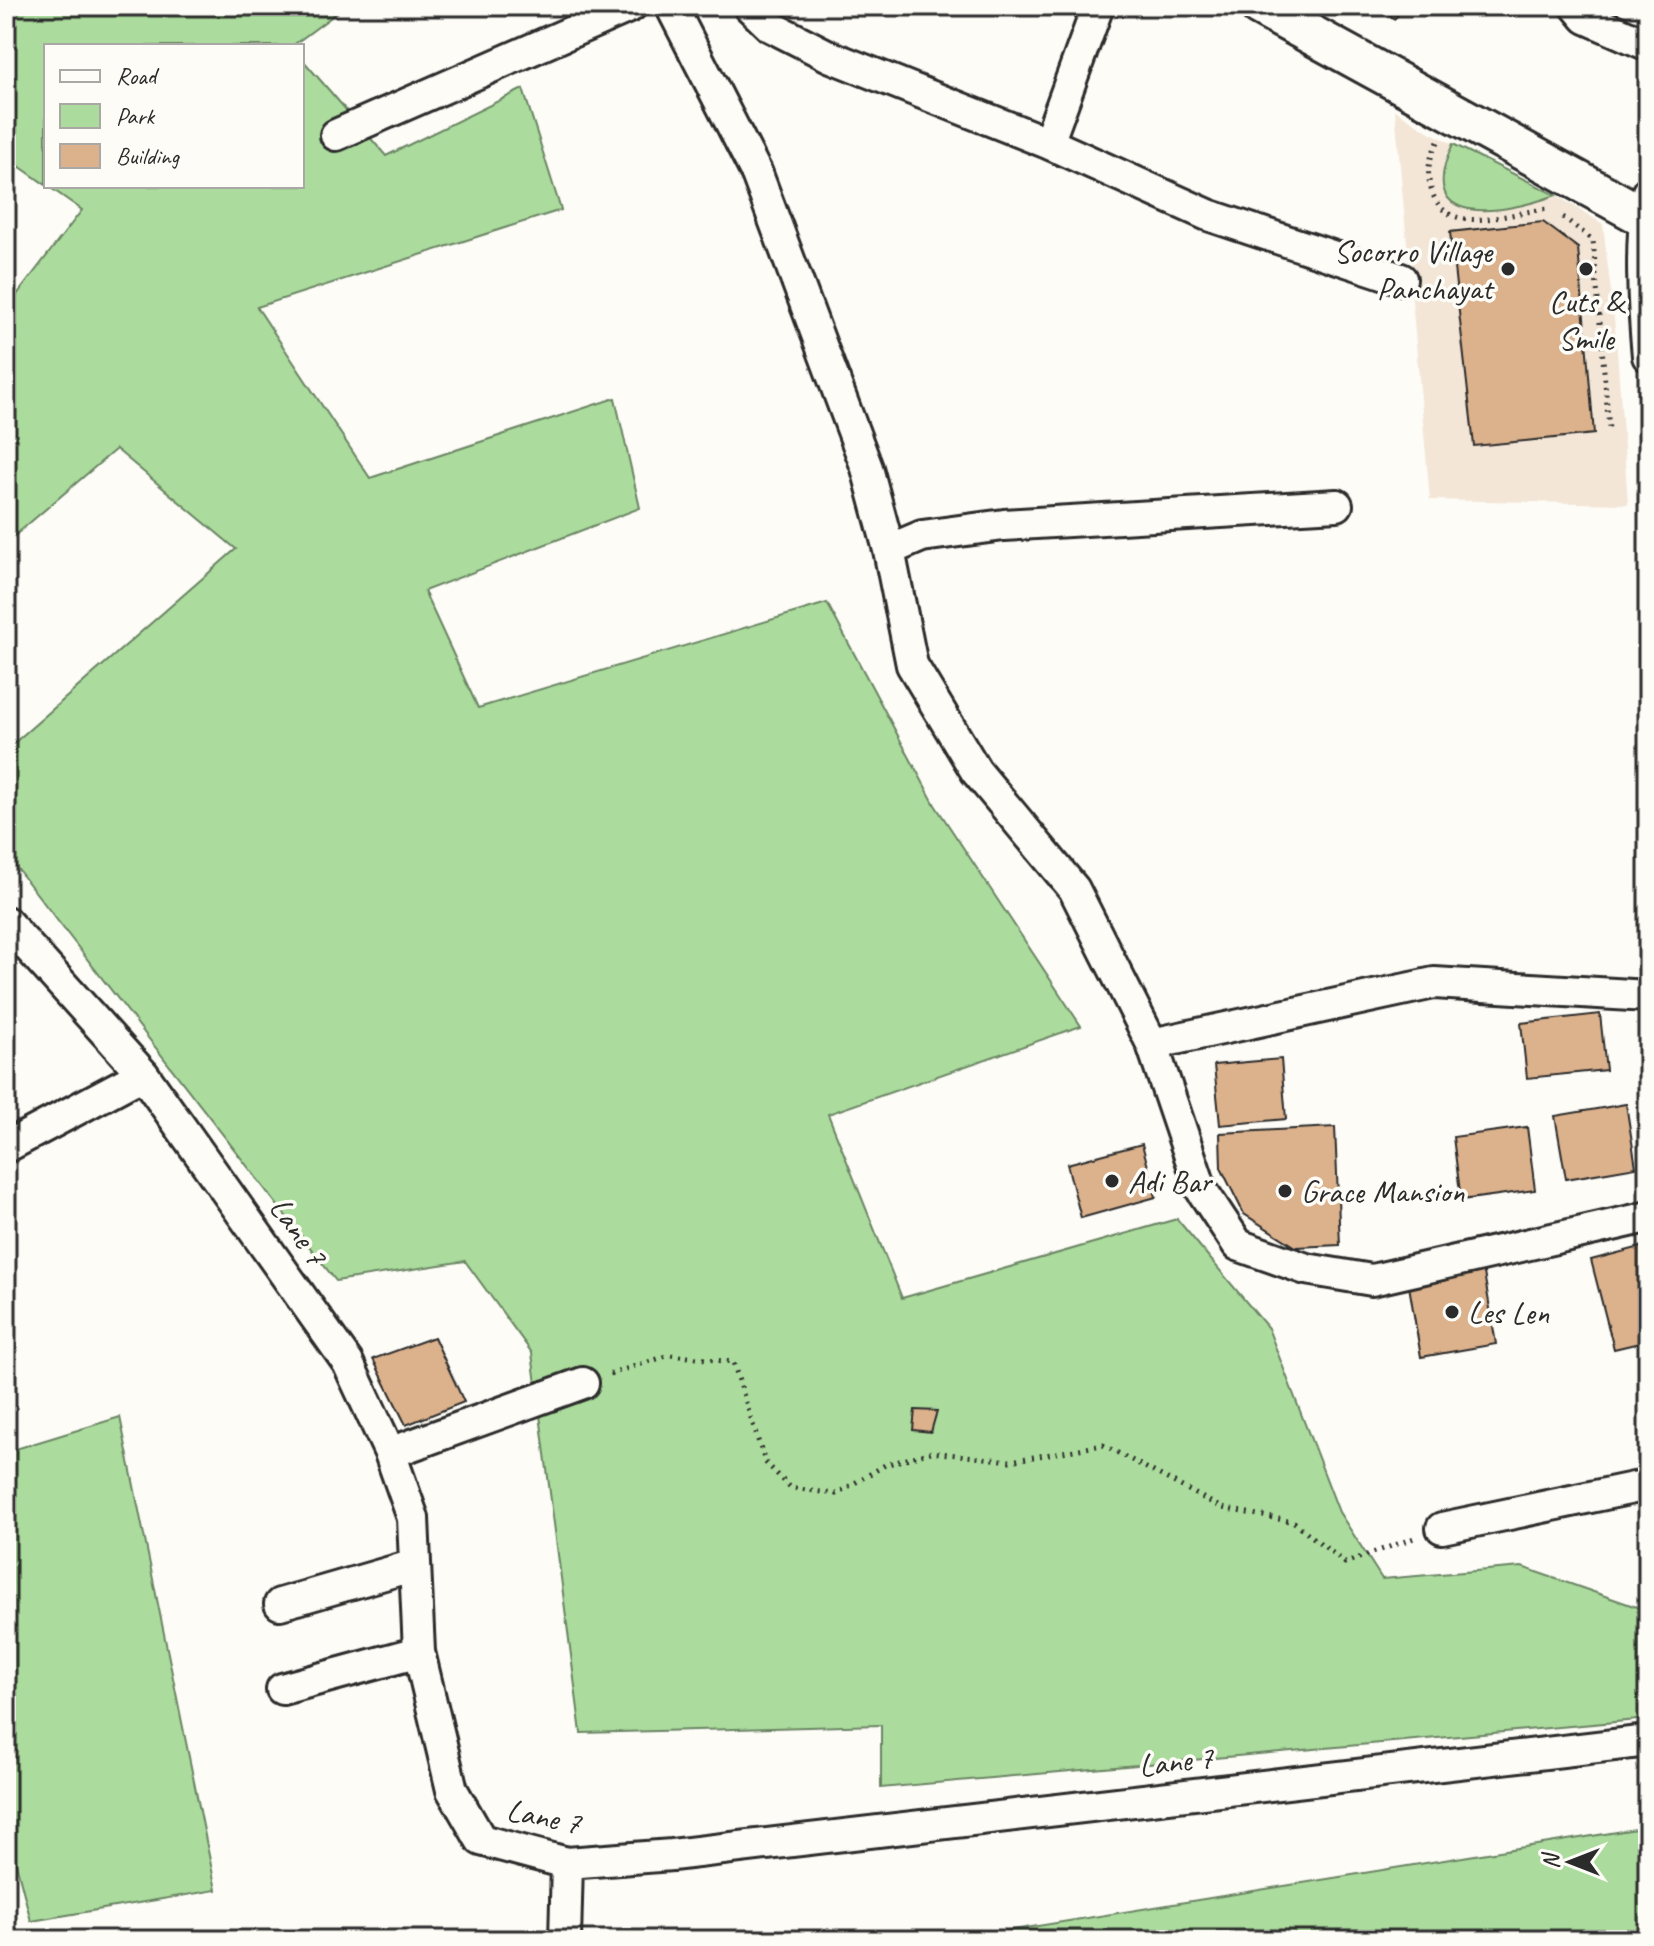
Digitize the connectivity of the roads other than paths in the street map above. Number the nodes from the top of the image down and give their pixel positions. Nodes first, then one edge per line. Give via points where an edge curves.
1 (631, 6) edge
2 (671, 6) edge
3 (749, 6) edge
4 (1098, 6) edge
5 (1259, 6) edge
6 (1576, 6) edge
7 (1648, 45) edge
8 (336, 135) dead end
9 (1048, 143) junction
10 (1647, 210) edge
11 (1401, 279) dead end
12 (1648, 356) edge
13 (1337, 505) dead end
14 (889, 550) junction
15 (6, 922) edge
16 (1648, 996) edge
17 (1152, 1044) junction
18 (143, 1074) junction
19 (6, 1147) edge
20 (1648, 1217) edge
21 (583, 1383) road end
22 (390, 1453) junction
23 (1648, 1485) edge
24 (1442, 1528) road end
25 (415, 1565) junction
26 (280, 1604) dead end
27 (419, 1652) junction
28 (282, 1689) dead end
29 (1648, 1741) edge
30 (567, 1863) junction
31 (565, 1940) edge

1 - 8 street
2 - 14 street via 757,174 867,468
3 - 9 street via 770,26 829,56
4 - 9 street
5 - 10 street via 1452,113
6 - 7 street via 1586,18
9 - 11 street via 1208,215
10 - 12 street
13 - 14 street via 1004,525 922,536
14 - 17 street via 912,665 976,771 1074,889
15 - 18 street, Lane 7
16 - 17 street via 1434,983
17 - 20 street via 1201,1189 1238,1245 1306,1269 1372,1280
18 - 19 street
18 - 22 street, Lane 7 via 348,1363
21 - 22 street
22 - 25 street, Lane 7 via 413,1518
23 - 24 street
25 - 26 street
25 - 27 street, Lane 7
27 - 28 street
27 - 30 street, Lane 7 via 452,1790 481,1840
29 - 30 street, Lane 7
30 - 31 street

